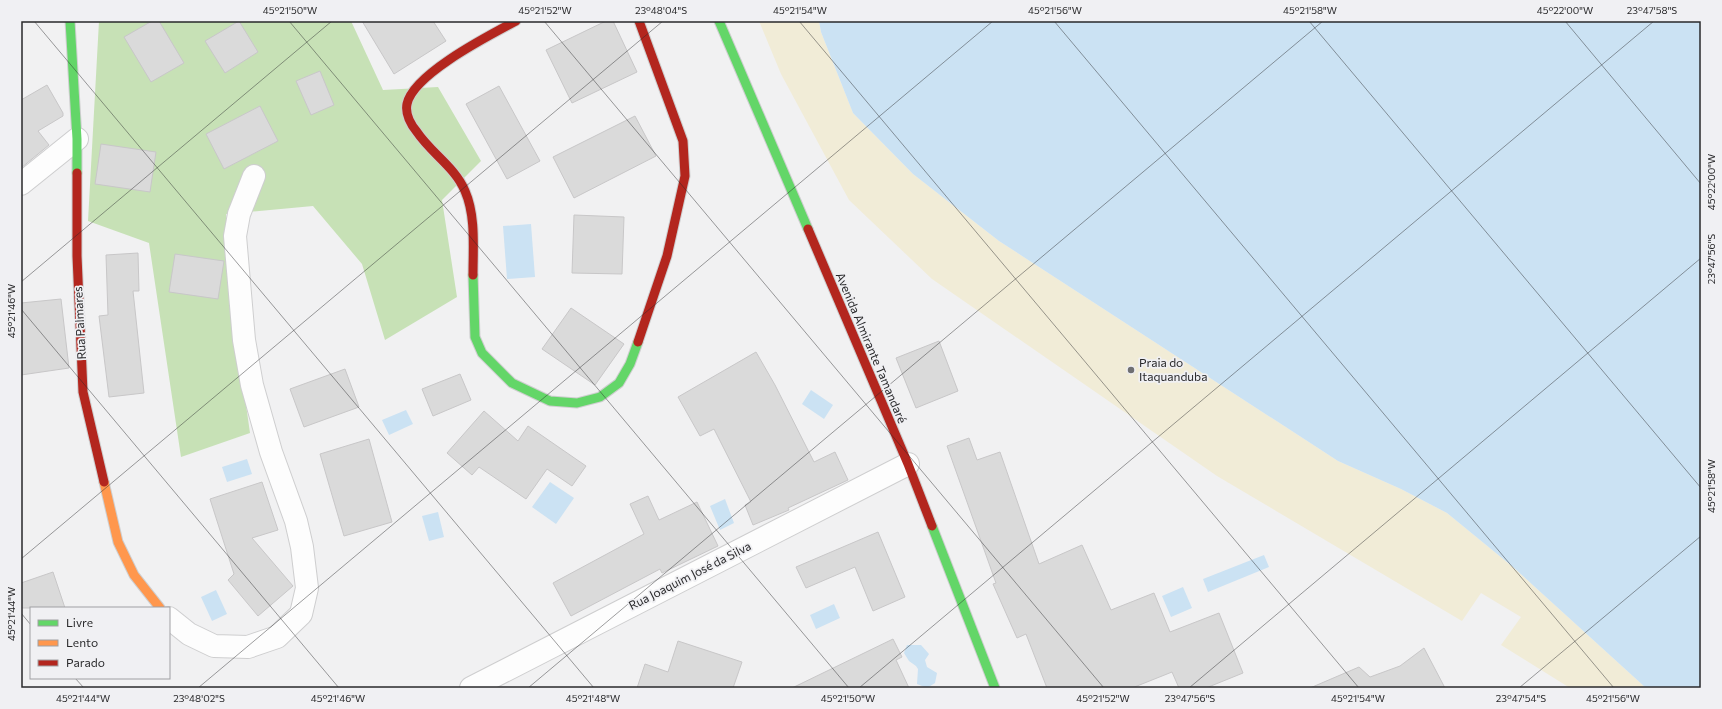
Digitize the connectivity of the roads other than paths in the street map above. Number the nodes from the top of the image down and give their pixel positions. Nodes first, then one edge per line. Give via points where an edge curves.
1 (70, 21) edge
2 (516, 21) edge
3 (639, 21) edge
4 (719, 21) edge
5 (77, 139) junction
6 (254, 176) dead end
7 (21, 184) edge
8 (908, 464) junction
9 (159, 607) edge
10 (170, 619) edge
11 (991, 687) edge
12 (471, 688) edge

1 - 5 street, Rua Palmares
2 - 3 street via 461,51 432,72 407,104 411,125 447,166 465,192 472,218 475,337 482,353 512,383 550,401 577,404 600,397 619,383 630,364 667,256 685,176 683,141
4 - 8 street, Avenida Almirante Tamandaré
5 - 7 street
5 - 9 street, Rua Palmares via 77,256 83,392 118,542 134,575
6 - 10 street via 239,214 235,236 244,340 252,385 296,521 307,588 302,614 277,637 248,647 214,646 189,634
8 - 11 street, Avenida Almirante Tamandaré
8 - 12 street, Rua Joaquim José da Silva

